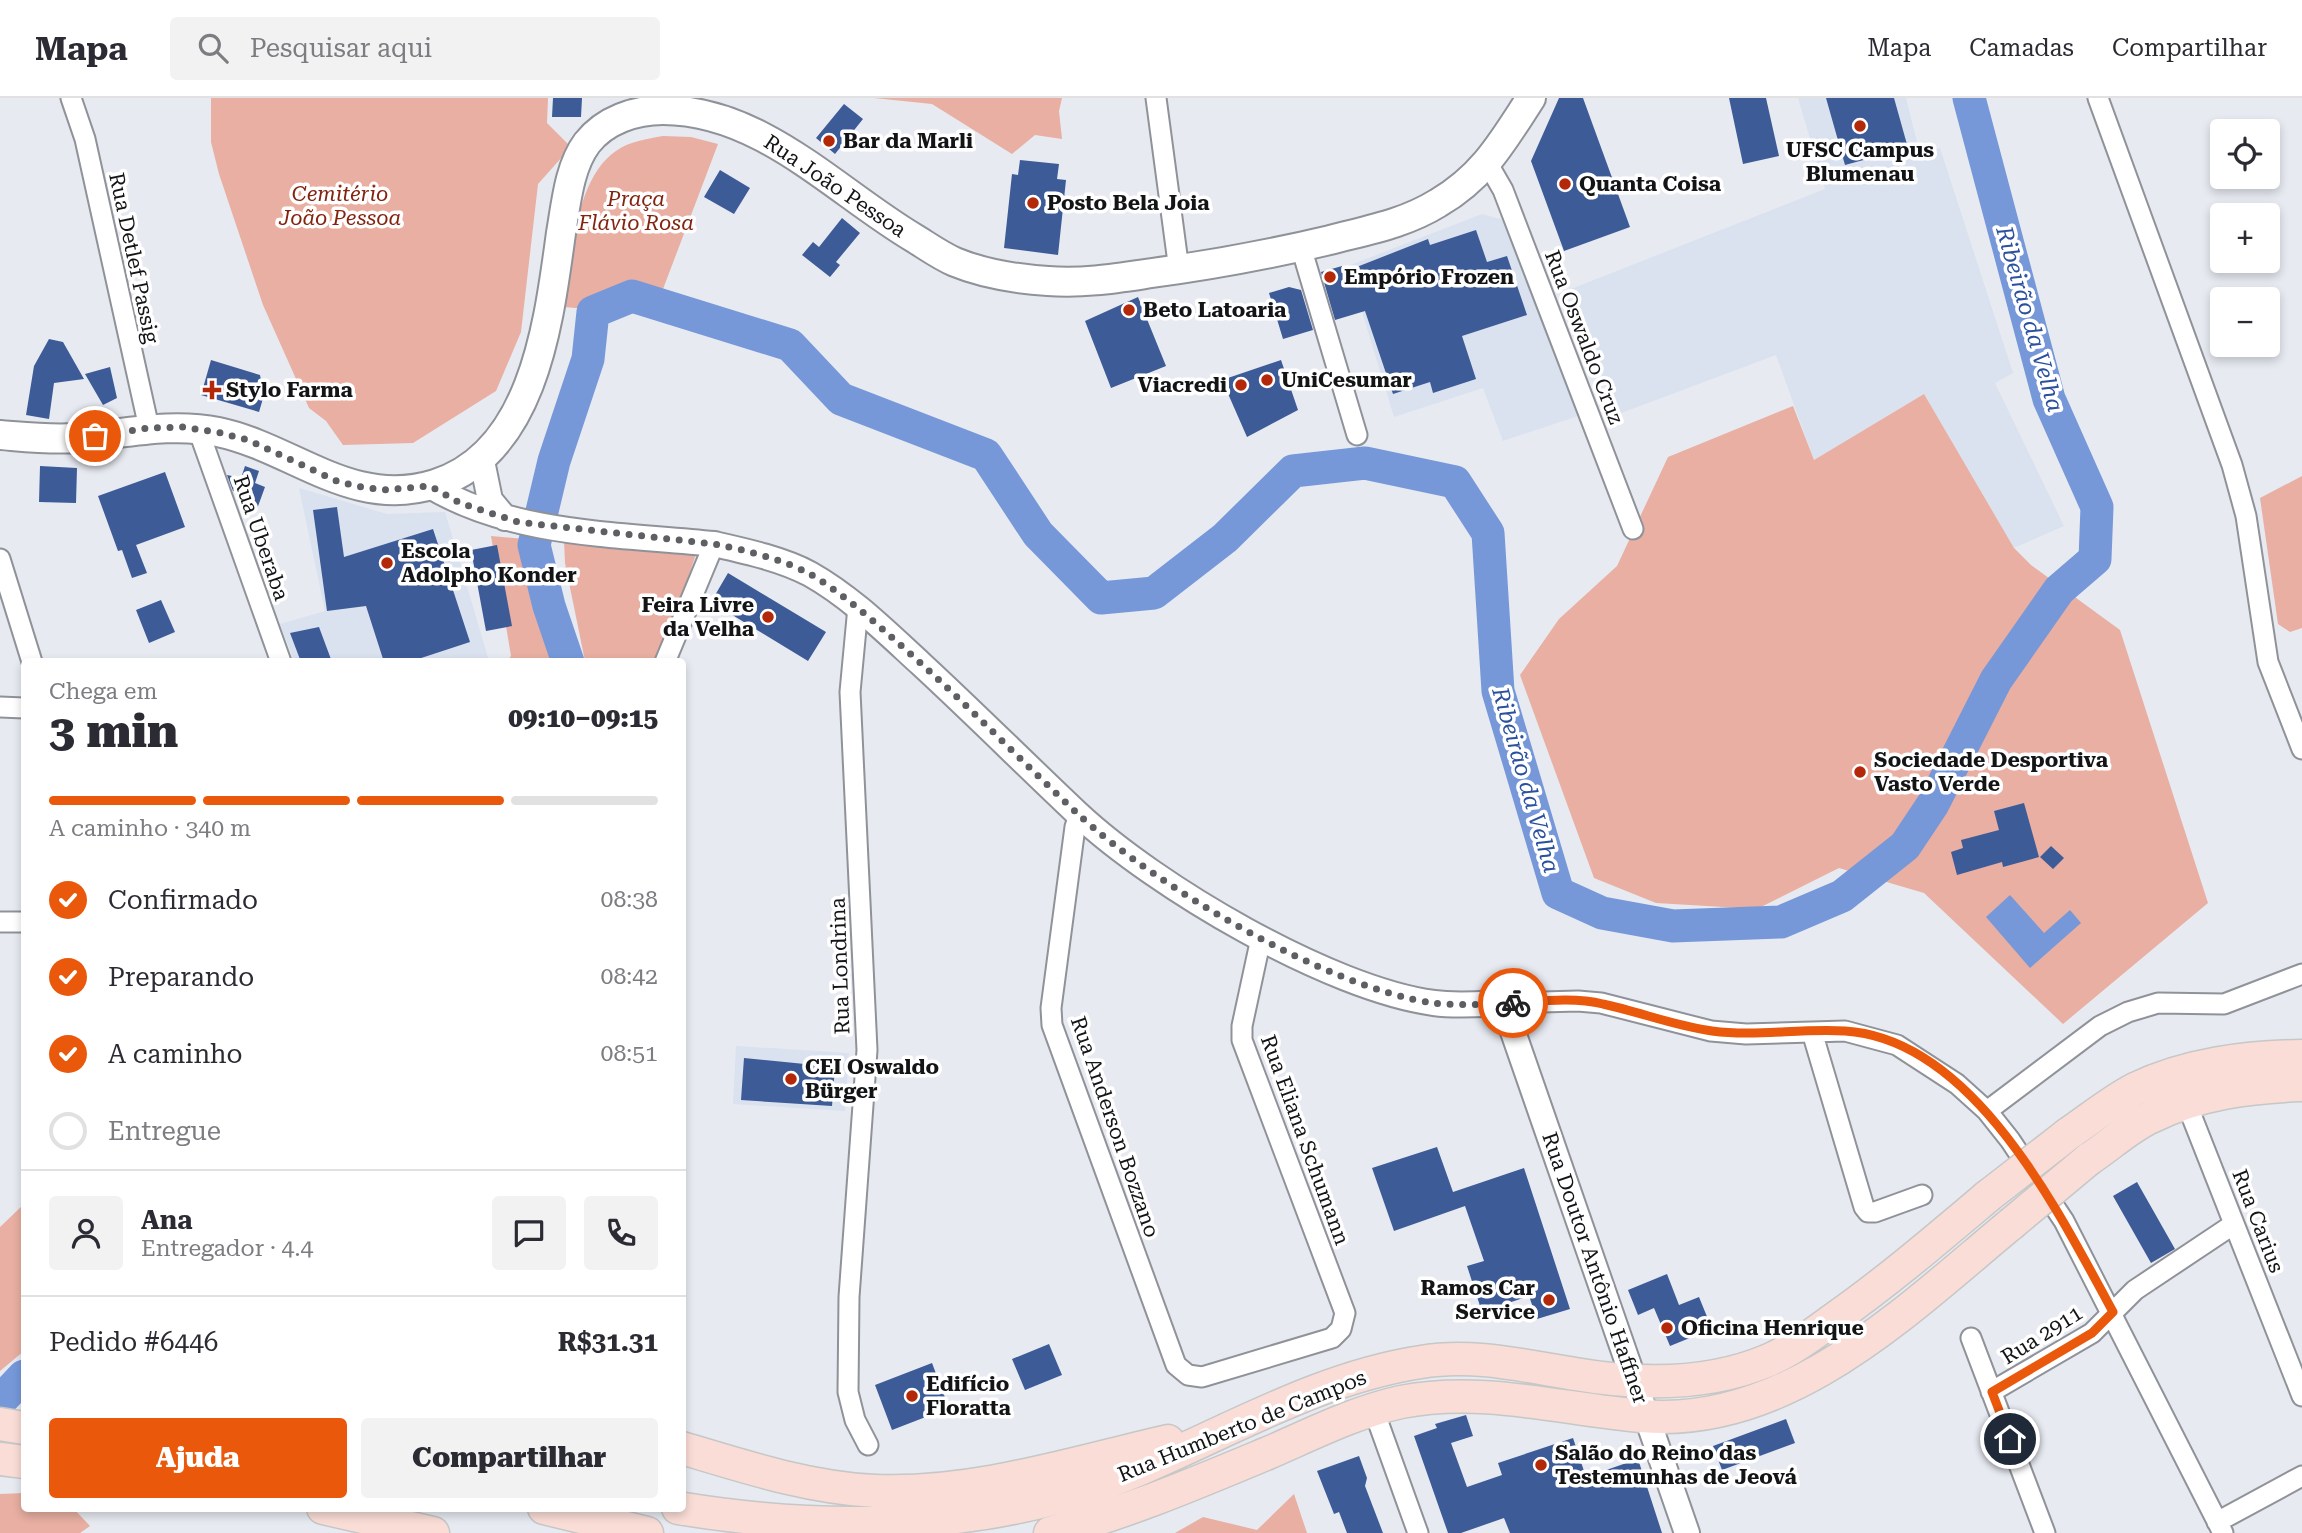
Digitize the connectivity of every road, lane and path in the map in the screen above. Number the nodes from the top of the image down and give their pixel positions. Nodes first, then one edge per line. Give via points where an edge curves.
1 (72, 98) edge
2 (1156, 98) edge
3 (1531, 98) edge
4 (2098, 98) edge
5 (634, 106) edge
6 (1488, 164) junction
7 (1301, 247) junction
8 (1179, 270) junction
9 (149, 428) junction
10 (198, 429) junction
11 (0, 435) edge
12 (1357, 435) dead end
13 (459, 475) junction
14 (499, 513) junction
15 (1633, 530) dead end
16 (714, 544) junction
17 (0, 559) edge
18 (858, 607) junction
19 (31, 658) edge
20 (280, 658) edge
21 (667, 658) edge
22 (0, 707) edge
23 (21, 708) edge
24 (2302, 749) edge
25 (1079, 815) junction
26 (0, 922) edge
27 (21, 922) edge
28 (1261, 938) junction
29 (2302, 974) edge
30 (1503, 1003) junction
31 (1811, 1032) junction
32 (2302, 1056) edge
33 (2302, 1085) edge
34 (2186, 1102) junction
35 (1987, 1111) junction
36 (1922, 1195) dead end
37 (2234, 1224) junction
38 (2113, 1312) junction
39 (1345, 1314) joint
40 (1971, 1338) dead end
41 (1634, 1381) junction
42 (1992, 1392) junction
43 (2302, 1396) edge
44 (1373, 1408) junction
45 (1646, 1416) junction
46 (0, 1424) edge
47 (1238, 1424) junction
48 (21, 1428) edge
49 (868, 1445) dead end
50 (686, 1449) edge
51 (0, 1459) edge
52 (21, 1462) edge
53 (2302, 1476) edge
54 (1147, 1504) junction
55 (686, 1510) edge
56 (341, 1512) edge
57 (560, 1512) edge
58 (650, 1512) edge
59 (2220, 1527) edge
60 (433, 1533) edge
61 (647, 1533) edge
62 (1051, 1533) edge
63 (1091, 1533) edge
64 (1418, 1533) edge
65 (1687, 1533) edge
66 (2045, 1533) edge

1 - 9 street, Rua Detlef Passig
2 - 8 street
3 - 6 main road, Rua João Pessoa
4 - 24 street via 2232,466 2246,516 2268,662
5 - 8 main road, Rua João Pessoa via 692,112 755,133 953,261 998,275 1049,282
5 - 13 main road, Rua João Pessoa via 587,142 574,167 535,372 515,414
6 - 7 main road, Rua João Pessoa via 1409,220
6 - 15 street, Rua Oswaldo Cruz via 1503,190
7 - 8 main road, Rua João Pessoa
7 - 12 street
9 - 10 main road
9 - 11 main road via 71,439
10 - 13 main road via 248,440 339,482 384,490
10 - 20 street, Rua Uberaba
13 - 14 street
13 - 14 street via 468,498
13 - 14 street via 460,503
14 - 16 street via 574,529
16 - 18 street via 808,573
16 - 21 street
17 - 19 street
18 - 25 street
18 - 49 street, Rua Londrina via 850,692 867,1050 849,1297 848,1392
22 - 23 street
25 - 28 street via 1177,888
25 - 39 street, Rua Anderson Bozzano via 1052,995 1052,1025 1176,1365 1188,1375 1202,1377 1332,1338 1341,1329
26 - 27 street
28 - 30 street via 1395,994 1434,1003
28 - 39 street, Rua Eliana Schumann via 1242,1040
29 - 35 street via 2224,1004 2158,1003 2128,1012 2100,1026
30 - 31 street via 1601,1003 1711,1031
30 - 41 street, Rua Doutor Antônio Haffner
31 - 35 street via 1845,1031 1897,1045 1957,1084
31 - 36 street via 1864,1207 1875,1213
32 - 41 main road, Rua Humberto de Campos, bridge via 2225,1062 2181,1071 2134,1090 1988,1196 1876,1290 1771,1360 1690,1381
33 - 34 main road, Rua Humberto de Campos via 2232,1089
34 - 37 street, Rua Carius
34 - 45 main road, Rua Humberto de Campos, bridge via 2149,1117 2089,1160 1906,1309 1822,1369 1776,1392 1724,1409
35 - 38 street via 2064,1221
37 - 38 street, Rua 2911 via 2135,1290
37 - 43 street, Rua Carius
38 - 42 street, Rua 2911 via 2092,1333
38 - 59 street
40 - 42 street
41 - 45 street, Rua Doutor Antônio Haffner
41 - 47 main road, Rua Humberto de Campos via 1489,1360 1424,1361 1360,1374
42 - 66 street
44 - 45 main road, Rua Humberto de Campos via 1434,1396 1495,1396
44 - 54 main road, Rua Humberto de Campos
44 - 64 street
45 - 65 street, Rua Doutor Antônio Haffner
46 - 48 main road
47 - 50 main road via 998,1481 916,1491 817,1484
47 - 55 main road, Rua Humberto de Campos via 1091,1487 1046,1503 977,1517 856,1528 794,1528 724,1520
51 - 52 main road
53 - 59 street
54 - 62 main road, Rua Humberto de Campos
54 - 63 main road
56 - 60 main road
57 - 61 main road
58 - 61 main road

